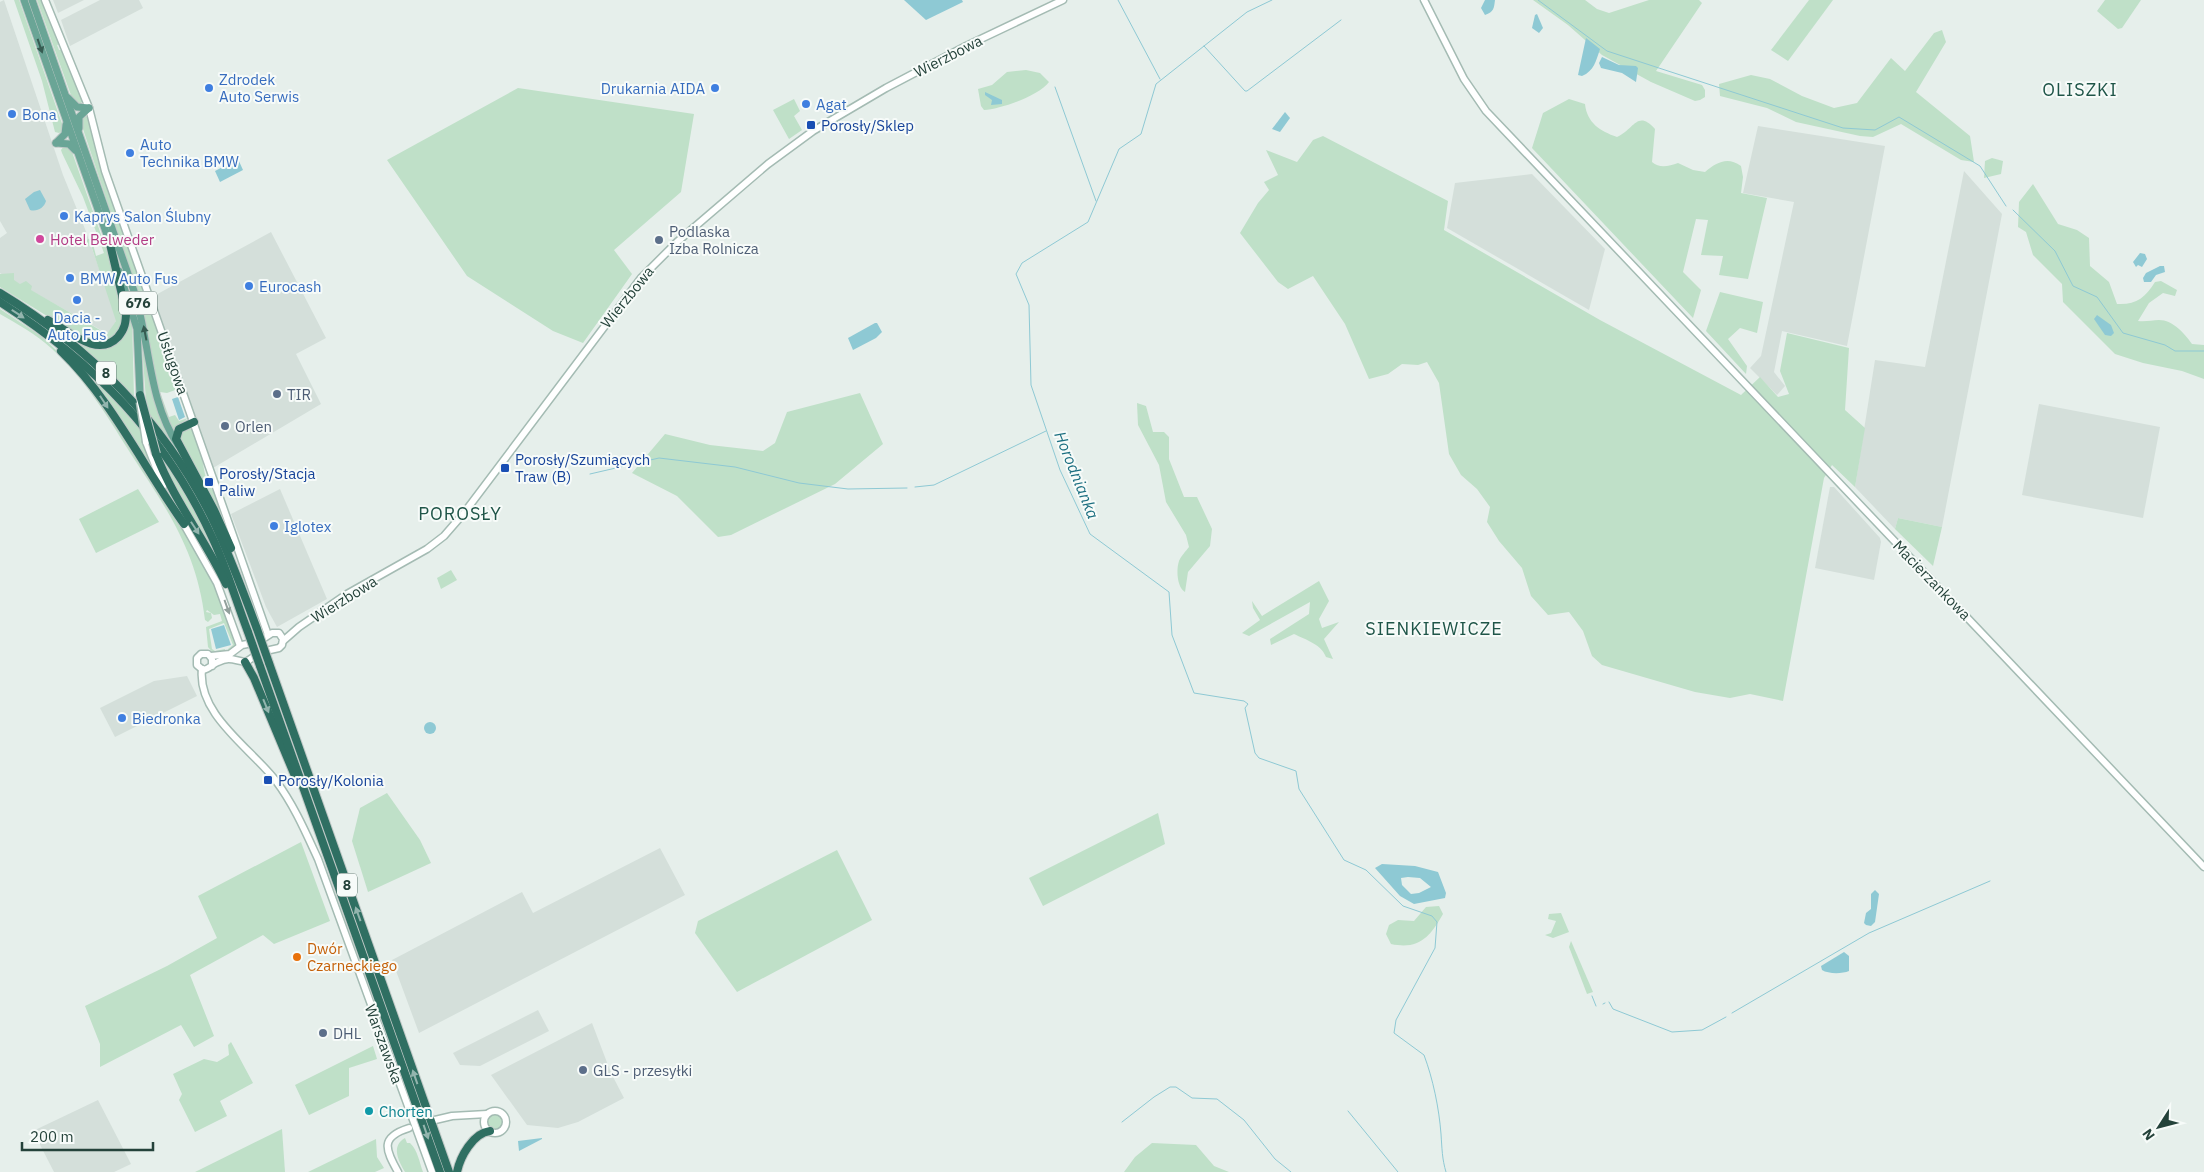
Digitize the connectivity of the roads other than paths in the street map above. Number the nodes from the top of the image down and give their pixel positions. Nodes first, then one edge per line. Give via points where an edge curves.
1 (24, 0) edge
2 (32, 0) edge
3 (45, 0) edge
4 (1063, 0) edge
5 (1424, 0) edge
6 (65, 94) junction
7 (89, 108) junction
8 (66, 119) junction
9 (79, 133) junction
10 (79, 156) junction
11 (110, 244) junction
12 (0, 293) edge
13 (0, 302) edge
14 (29, 311) junction
15 (37, 327) junction
16 (140, 395) junction
17 (194, 422) junction
18 (180, 448) junction
19 (184, 524) junction
20 (242, 589) junction
21 (242, 617) junction
22 (299, 627) junction
23 (274, 634) junction
24 (284, 641) junction
25 (238, 648) junction
26 (211, 656) junction
27 (241, 660) junction
28 (207, 668) junction
29 (312, 810) junction
30 (2204, 867) edge
31 (487, 1114) junction
32 (462, 1115) junction
33 (435, 1120) dead end
34 (409, 1128) dead end
35 (487, 1128) junction
36 (398, 1172) edge
37 (432, 1172) edge
38 (440, 1172) edge
39 (449, 1172) edge
40 (457, 1172) edge

1 -> 8 main road, 676
2 - 6 main road, 676
3 - 7 street, Usługowa
4 - 22 street, Wierzbowa via 886,88 813,131 768,164 663,256 635,285 444,536 421,554 347,594
5 - 30 street, Macierzankowa via 1464,78 1486,111
6 - 7 main road via 74,106
6 - 9 main road, 676
7 - 9 main road via 79,116
7 - 17 street, Usługowa via 102,160
8 - 10 main road, 676
8 - 10 main road via 66,131 56,143 69,144
18 -> 9 main road, 676 via 158,401 140,312
10 - 11 main road, 676
11 - 14 highway via 126,312 125,327 116,339 107,344 92,344
11 - 16 main road, 676 via 134,316
12 - 14 highway, 8
13 -> 15 highway, 8
14 - 20 highway, 8 via 99,366 158,431 211,516
15 -> 19 highway via 93,385
15 - 21 highway, 8 via 104,382 165,453 209,530
16 - 19 street, bridge via 141,420 157,475
16 -> 21 highway, bridge via 156,454 170,488 211,553
17 - 18 highway via 176,432
17 - 23 street, Usługowa via 261,612
18 - 20 highway via 226,534
19 -> 25 street via 218,583
39 -> 20 highway, 8, bridge
21 - 29 highway, 8, bridge
22 - 23 street, Wierzbowa
22 - 24 street, Wierzbowa
23 - 24 street, Usługowa
23 - 25 street, Wierzbowa
24 - 27 street, Wierzbowa via 279,648
25 - 26 street, Wierzbowa via 220,656
25 - 27 street
26 - 28 street via 213,660
26 - 28 street via 203,653 198,656 196,664
27 - 28 street, Wierzbowa via 223,660
27 -> 29 highway via 254,678 282,748
28 - 37 street, Warszawska via 201,676 219,720 272,777 295,812 318,860
29 -> 38 highway, 8
31 - 32 street
31 - 35 street
31 - 35 street via 499,1112 506,1120 501,1130 496,1132
32 - 33 street
32 - 35 street
34 - 36 street via 394,1133 387,1145 388,1155
35 - 40 highway via 470,1145

